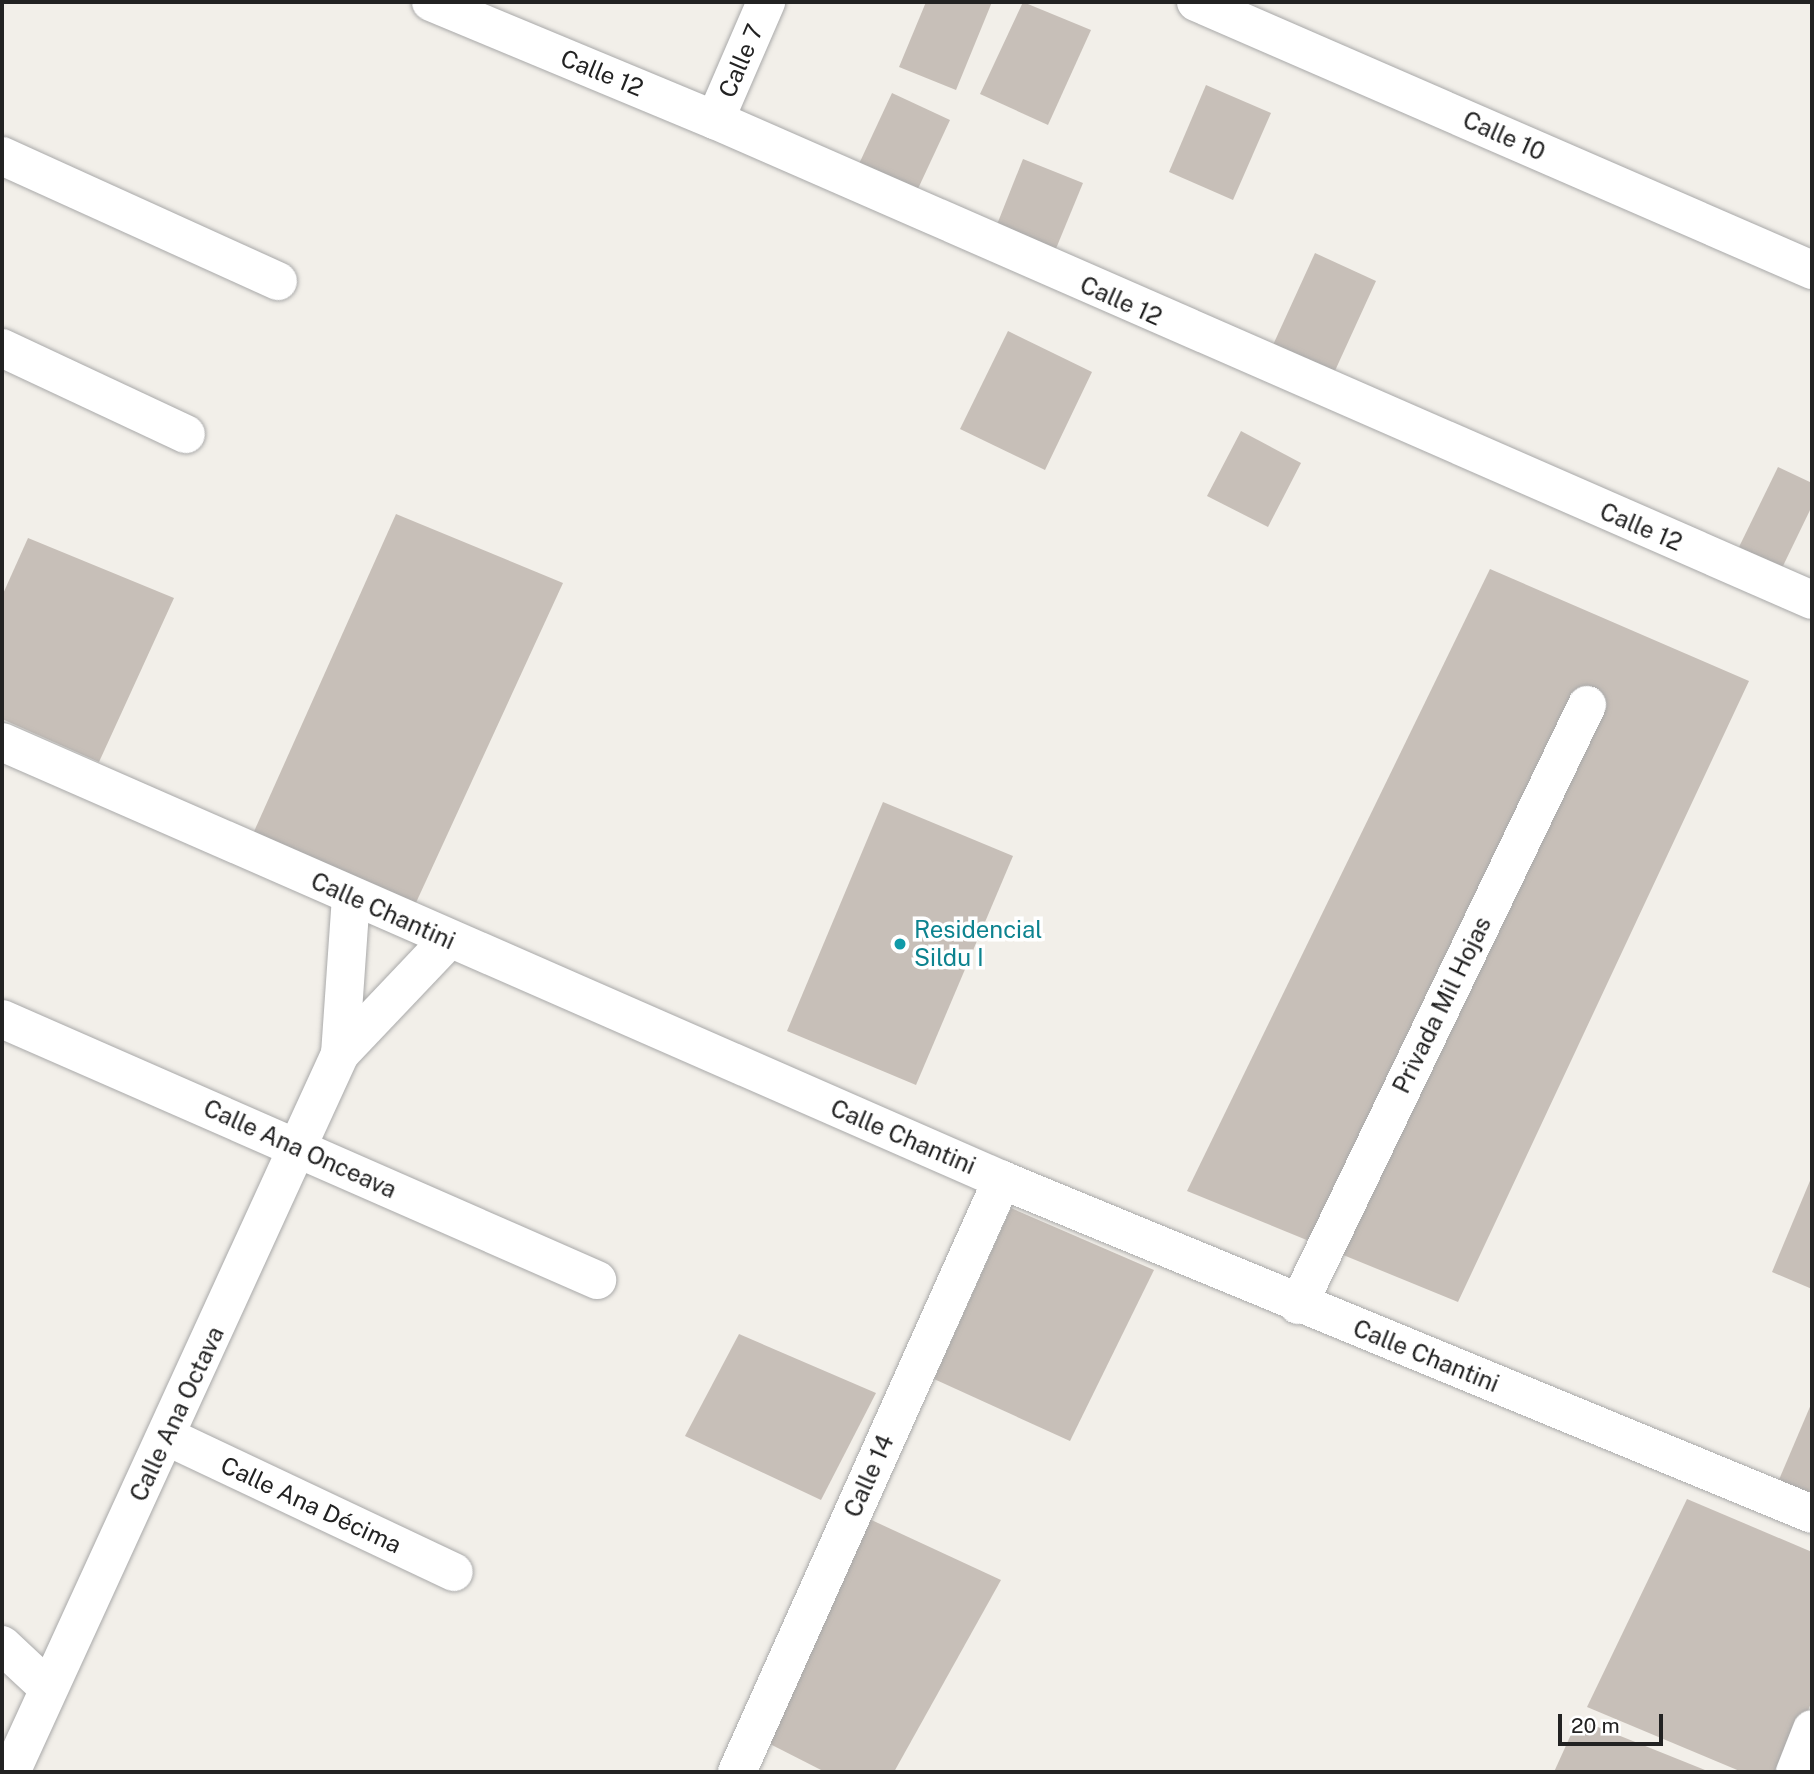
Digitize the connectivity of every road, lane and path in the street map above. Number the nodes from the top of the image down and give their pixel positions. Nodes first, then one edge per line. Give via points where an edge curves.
1 (766, 2) edge
2 (1196, 2) edge
3 (446, 5) edge
4 (715, 120) junction
5 (2, 156) edge
6 (1812, 270) edge
7 (278, 281) dead end
8 (2, 348) edge
9 (186, 434) dead end
10 (1812, 600) edge
11 (1587, 705) dead end
12 (2, 742) edge
13 (351, 896) junction
14 (448, 940) junction
15 (2, 1019) edge
16 (340, 1054) junction
17 (296, 1147) junction
18 (1002, 1180) junction
19 (597, 1280) dead end
20 (1298, 1305) junction
21 (168, 1437) junction
22 (1812, 1514) edge
23 (454, 1572) dead end
24 (2, 1645) edge
25 (47, 1687) junction
26 (1812, 1729) edge
27 (11, 1772) edge
28 (737, 1772) edge
29 (1795, 1772) edge

1 - 4 street, Calle 7
2 - 6 street, Calle 10
3 - 4 street, Calle 12
4 - 10 street, Calle 12
5 - 7 street
8 - 9 street
11 - 20 street, Privada Mil Hojas
12 - 13 street, Calle Chantini
13 - 14 street, Calle Chantini
13 - 16 street, Calle Ana Octava
14 - 16 street, Calle Ana Octava
14 - 18 street, Calle Chantini
15 - 17 street, Calle Ana Onceava
16 - 17 street, Calle Ana Octava
17 - 19 street, Calle Ana Onceava
17 - 21 street, Calle Ana Octava
18 - 20 street, Calle Chantini
18 - 28 street, Calle 14
20 - 22 street, Calle Chantini
21 - 23 street, Calle Ana Décima
21 - 25 street, Calle Ana Octava
24 - 25 street
25 - 27 street, Calle Ana Octava
26 - 29 street

